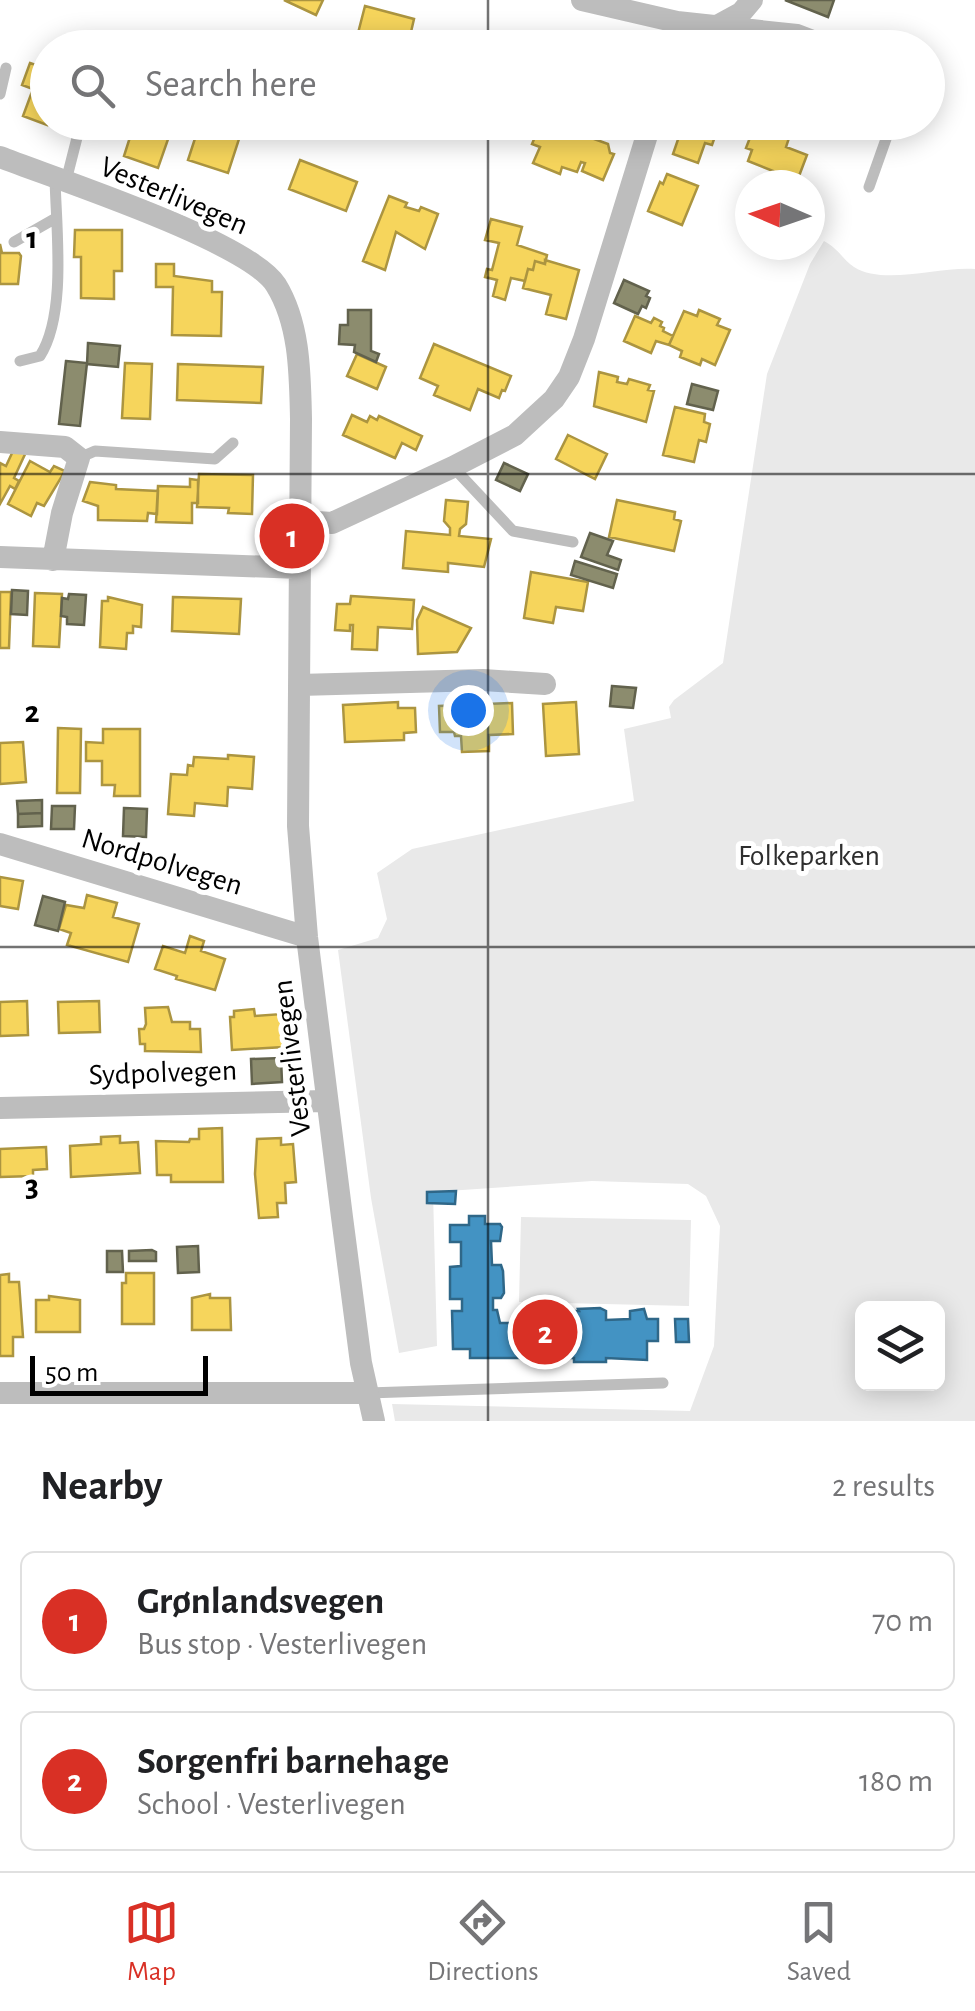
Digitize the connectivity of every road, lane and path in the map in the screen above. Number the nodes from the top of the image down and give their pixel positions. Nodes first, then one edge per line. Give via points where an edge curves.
1 (582, 0) edge
2 (752, 0) edge
3 (677, 22) junction
4 (719, 25) junction
5 (675, 30) edge
6 (758, 30) edge
7 (6, 68) dead end
8 (0, 94) edge
9 (75, 140) edge
10 (646, 140) edge
11 (886, 140) edge
12 (0, 157) edge
13 (60, 180) junction
14 (869, 187) dead end
15 (56, 218) junction
16 (14, 242) dead end
17 (20, 361) dead end
18 (0, 442) edge
19 (233, 443) dead end
20 (79, 458) junction
21 (453, 468) junction
22 (302, 521) junction
23 (573, 542) dead end
24 (0, 557) edge
25 (53, 560) junction
26 (300, 568) junction
27 (544, 684) dead end
28 (299, 685) junction
29 (0, 844) edge
30 (307, 937) junction
31 (327, 1100) junction
32 (0, 1108) edge
33 (663, 1383) dead end
34 (0, 1393) edge
35 (368, 1394) junction
36 (374, 1421) edge

1 - 3 street
2 - 4 street
3 - 4 street
3 - 5 street
4 - 6 street
7 - 8 lane
9 - 13 lane
10 - 21 street via 584,339 562,388 515,435
11 - 14 lane
12 - 13 street, Vesterlivegen
13 - 15 lane
13 - 22 street, Vesterlivegen via 226,246 273,280 300,369
15 - 16 lane
15 - 17 lane via 48,343 40,356
18 - 20 street via 65,447
19 - 20 lane via 214,459 95,451
20 - 25 street
21 - 22 street via 332,523
21 - 23 lane via 514,530
22 - 26 street, Vesterlivegen
24 - 25 street
25 - 26 street
26 - 28 street, Vesterlivegen
27 - 28 street
28 - 30 street, Vesterlivegen via 296,793
29 - 30 street, Nordpolvegen
30 - 31 street, Vesterlivegen
31 - 32 street, Sydpolvegen
31 - 35 street, Vesterlivegen
33 - 35 lane
34 - 35 street
35 - 36 street, Vesterlivegen

